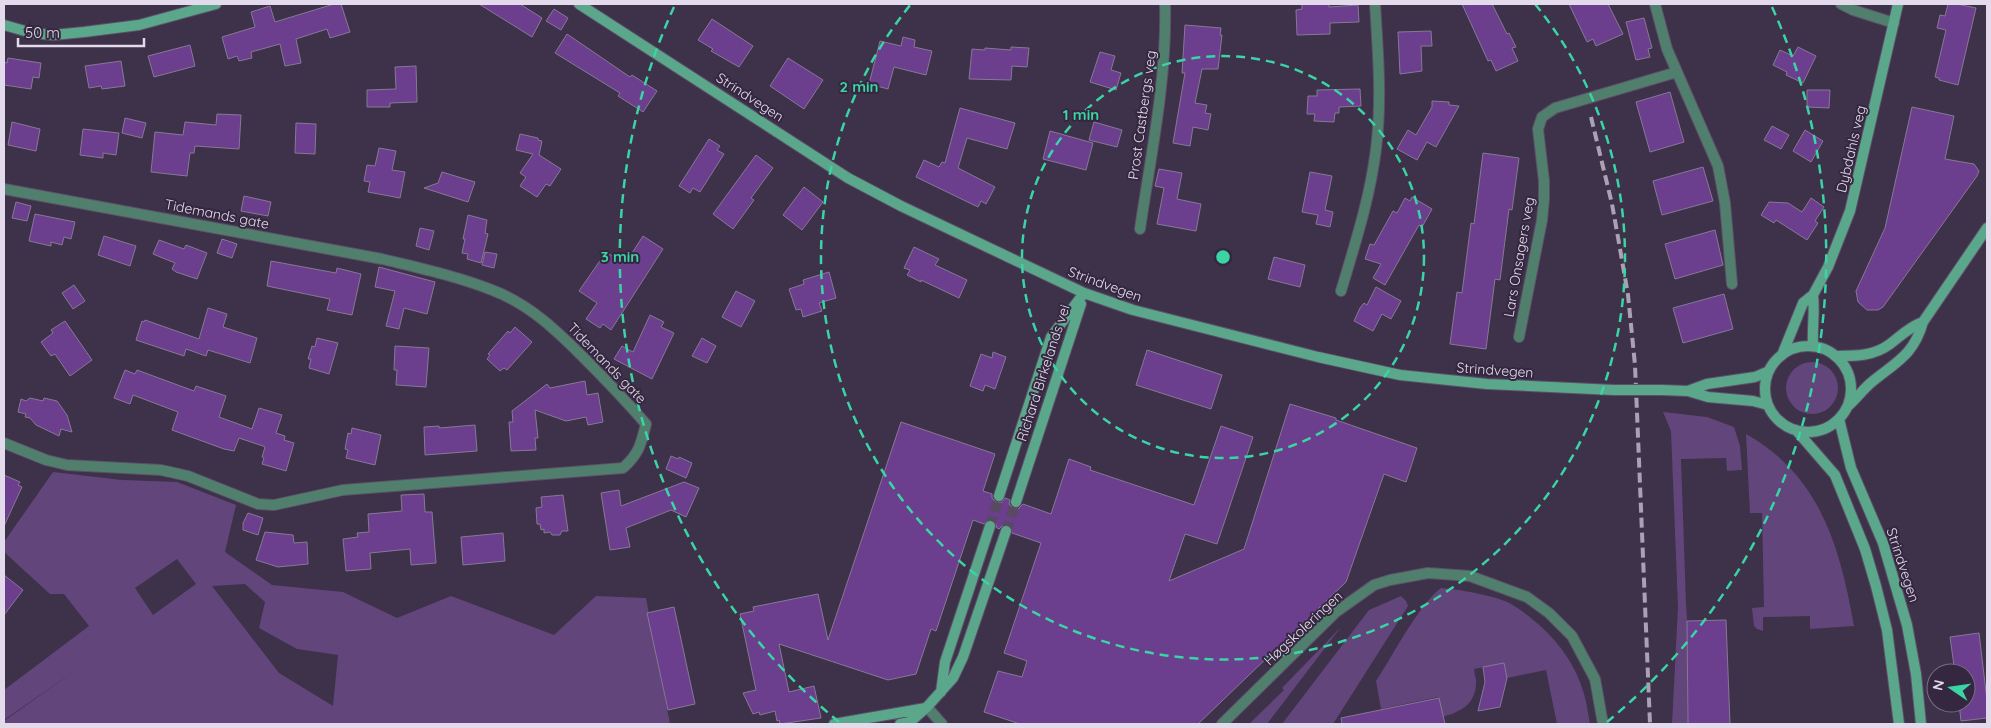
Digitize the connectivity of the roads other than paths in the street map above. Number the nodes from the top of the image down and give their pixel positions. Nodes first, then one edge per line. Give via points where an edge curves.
1 (216, 4) edge
2 (579, 4) edge
3 (1165, 4) edge
4 (1375, 4) edge
5 (1655, 4) edge
6 (1841, 4) edge
7 (1898, 4) edge
8 (1894, 23) junction
9 (4, 26) edge
10 (1677, 72) junction
11 (4, 188) edge
12 (1987, 228) edge
13 (1140, 229) dead end
14 (1732, 284) dead end
15 (1341, 291) dead end
16 (1084, 293) junction
17 (1813, 295) junction
18 (1923, 322) junction
19 (1519, 337) dead end
20 (1813, 346) junction
21 (1782, 355) junction
22 (1837, 356) junction
23 (1769, 371) junction
24 (1688, 391) junction
25 (1768, 405) junction
26 (1848, 407) junction
27 (1839, 419) junction
28 (1796, 430) junction
29 (4, 443) edge
30 (999, 496) tunnel mouth
31 (1016, 502) tunnel mouth
32 (990, 526) tunnel mouth
33 (1006, 532) tunnel mouth
34 (941, 693) junction
35 (927, 707) junction
36 (834, 724) edge
37 (900, 724) edge
38 (942, 724) edge
39 (1222, 724) edge
40 (1603, 724) edge
41 (1899, 724) edge
42 (1921, 724) edge

1 - 9 street via 139,24 84,32 53,35
2 - 16 street, Strindvegen via 848,178
3 - 13 street, Prost Castbergs veg via 1163,80
4 - 15 street via 1379,85 1376,149 1363,218
5 - 10 street
6 - 8 street
7 - 8 street, Dybdahls veg
8 - 17 street, Dybdahls veg via 1850,211
10 - 14 street via 1718,166
10 - 19 street, Lars Onsagers veg via 1555,108 1542,117 1538,129 1544,182 1543,206
11 - 29 street, Tidemands gate via 382,260 441,273 493,290 549,323 619,392 646,424 640,449 623,468 343,490 274,505 258,504 188,476 161,470 67,465 39,458
12 - 18 street
16 - 24 street, Strindvegen, bridge via 1132,310 1400,375 1487,384
16 - 30 street, Richard Birkelands vei via 1052,337
16 - 31 street, Richard Birkelands vei
17 - 20 street, Dybdahls veg
17 - 21 street, Dybdahls veg via 1803,303
18 - 22 street via 1911,326 1889,345 1875,352
18 - 26 street via 1918,338 1902,359 1872,382
20 - 21 street via 1796,348
20 - 22 street
21 - 23 street
22 - 26 street via 1850,378
23 - 24 street, Strindvegen via 1756,377 1707,384
23 - 25 street via 1765,392
24 - 25 street, Strindvegen
25 - 28 street via 1785,425
26 - 27 street
27 - 28 street via 1821,430
27 - 42 street, Strindvegen via 1851,468 1883,543 1907,625
28 - 41 street via 1835,476 1865,549 1887,630
32 - 34 street via 946,662
33 - 34 street via 963,657
34 - 35 street
35 - 36 street
35 - 37 street via 910,722
35 - 38 street
39 - 40 street, Høgskoleringen via 1336,612 1374,584 1428,573 1470,576 1527,597 1549,613 1572,636 1595,679

